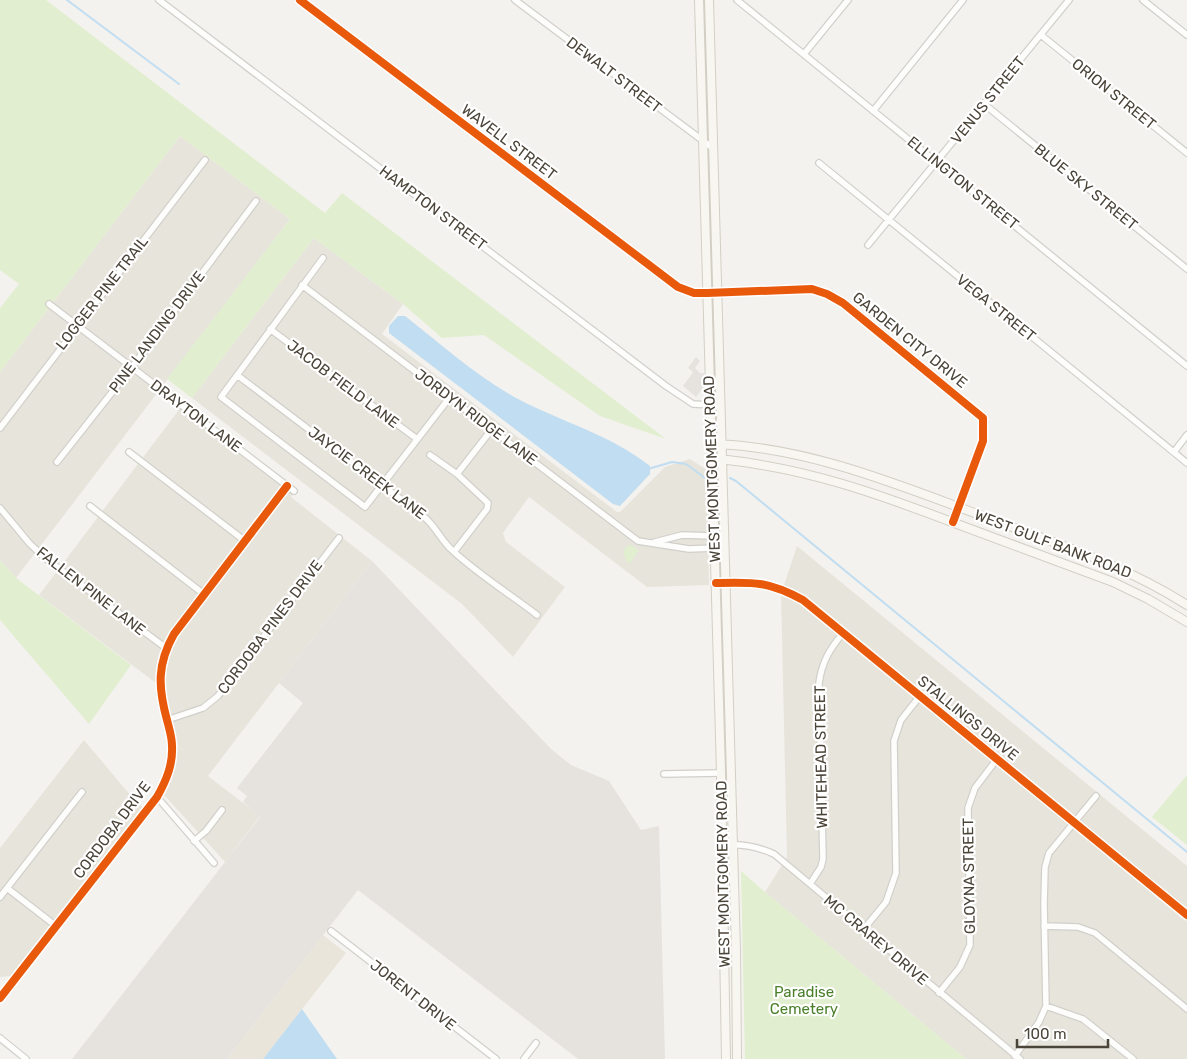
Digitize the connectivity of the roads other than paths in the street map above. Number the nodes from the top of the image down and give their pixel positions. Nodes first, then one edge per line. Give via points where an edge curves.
1 (159, 0) edge
2 (300, 0) edge
3 (515, 0) edge
4 (699, 0) edge
5 (710, 0) edge
6 (737, 0) edge
7 (848, 0) edge
8 (963, 0) edge
9 (1069, 0) edge
10 (1144, 0) edge
11 (1041, 35) junction
12 (1187, 35) edge
13 (804, 54) junction
14 (984, 104) junction
15 (873, 111) junction
16 (703, 141) junction
17 (714, 149) junction
18 (1187, 153) edge
19 (205, 160) dead end
20 (938, 162) junction
21 (819, 163) dead end
22 (256, 201) dead end
23 (888, 220) junction
24 (868, 245) dead end
25 (323, 258) dead end
26 (1187, 269) edge
27 (302, 285) junction
28 (707, 293) junction
29 (718, 293) junction
30 (49, 304) dead end
31 (76, 325) junction
32 (270, 329) junction
33 (1187, 366) edge
34 (132, 367) junction
35 (237, 374) junction
36 (450, 397) junction
37 (711, 405) junction
38 (0, 428) edge
39 (492, 429) junction
40 (1187, 434) edge
41 (417, 439) junction
42 (712, 444) junction
43 (722, 444) junction
44 (129, 452) dead end
45 (1174, 452) junction
46 (430, 455) dead end
47 (712, 458) junction
48 (722, 459) junction
49 (57, 462) dead end
50 (1187, 463) edge
51 (840, 465) junction
52 (457, 474) junction
53 (835, 480) junction
54 (381, 485) junction
55 (287, 486) junction
56 (294, 491) dead end
57 (90, 506) dead end
58 (959, 507) junction
59 (0, 508) edge
60 (953, 522) junction
61 (714, 536) junction
62 (338, 538) dead end
63 (245, 541) junction
64 (652, 543) junction
65 (1055, 543) junction
66 (715, 548) junction
67 (454, 552) junction
68 (1050, 558) junction
69 (716, 583) junction
70 (726, 583) junction
71 (1155, 586) junction
72 (205, 594) junction
73 (1148, 599) junction
74 (1187, 605) edge
75 (537, 615) dead end
76 (1187, 622) edge
77 (843, 633) junction
78 (166, 648) junction
79 (920, 696) junction
80 (167, 720) junction
81 (997, 759) junction
82 (721, 773) junction
83 (664, 774) dead end
84 (82, 792) dead end
85 (1096, 796) dead end
86 (157, 797) junction
87 (222, 810) dead end
88 (1074, 822) junction
89 (194, 841) junction
90 (733, 844) junction
91 (723, 845) junction
92 (214, 863) dead end
93 (810, 884) junction
94 (7, 888) junction
95 (0, 898) edge
96 (1187, 915) edge
97 (56, 926) junction
98 (1044, 926) junction
99 (863, 930) junction
100 (331, 931) dead end
101 (940, 993) junction
102 (0, 998) edge
103 (1046, 1006) junction
104 (1187, 1009) edge
105 (0, 1038) edge
106 (536, 1043) dead end
107 (1017, 1057) edge
108 (26, 1059) edge
109 (496, 1059) edge
110 (524, 1059) edge
111 (726, 1059) edge
112 (737, 1059) edge
113 (1133, 1059) edge

1 - 37 street, HAMPTON STREET via 666,386 693,404
2 - 28 street, WAVELL STREET via 678,287 694,293
3 - 16 street, DEWALT STREET
4 - 16 main road, WEST MONTGOMERY ROAD
5 - 17 main road, WEST MONTGOMERY ROAD
6 - 13 street, ELLINGTON STREET
7 - 13 street
8 - 15 street
9 - 11 street, VENUS STREET
10 - 12 street
11 - 14 street, VENUS STREET
11 - 18 street, ORION STREET
13 - 15 street, ELLINGTON STREET
14 - 20 street, VENUS STREET
14 - 26 street, BLUE SKY STREET
15 - 20 street, ELLINGTON STREET
16 - 17 street, DEWALT STREET
16 - 28 main road, WEST MONTGOMERY ROAD
17 - 29 main road, WEST MONTGOMERY ROAD
19 - 31 street, LOGGER PINE TRAIL
20 - 23 street, VENUS STREET
20 - 33 street, ELLINGTON STREET
21 - 23 street, VEGA STREET
22 - 34 street, PINE LANDING DRIVE
23 - 24 street, VENUS STREET
23 - 45 street, VEGA STREET
25 - 27 street
27 - 32 street
27 - 36 street, JORDYN RIDGE LANE
28 - 29 street, GARDEN CITY DRIVE
28 - 37 main road, WEST MONTGOMERY ROAD
29 - 43 main road, WEST MONTGOMERY ROAD
29 - 58 street, GARDEN CITY DRIVE via 812,289 827,294 843,303 974,409 983,418 984,441
30 - 31 street, DRAYTON LANE
31 - 34 street, DRAYTON LANE
31 - 38 street, LOGGER PINE TRAIL
32 - 35 street
32 - 41 street, JACOB FIELD LANE
34 - 49 street, PINE LANDING DRIVE
34 - 55 street, DRAYTON LANE
35 - 54 street, JAYCIE CREEK LANE
35 - 54 street via 220,397 365,506
36 - 39 street, JORDYN RIDGE LANE
36 - 41 street
37 - 42 main road, WEST MONTGOMERY ROAD
39 - 52 street
39 - 64 street, JORDYN RIDGE LANE via 638,541
40 - 45 street
41 - 54 street
42 - 43 main road, WEST GULF BANK ROAD
42 - 47 main road, WEST MONTGOMERY ROAD
43 - 48 main road, WEST MONTGOMERY ROAD
43 - 51 main road, WEST GULF BANK ROAD via 798,454
44 - 63 street
45 - 50 street, VEGA STREET
46 - 52 street
47 - 48 main road, WEST GULF BANK ROAD
47 - 61 main road, WEST MONTGOMERY ROAD
48 - 53 main road, WEST GULF BANK ROAD via 791,469
48 - 70 main road, WEST MONTGOMERY ROAD
51 - 53 main road
51 - 58 main road, WEST GULF BANK ROAD
52 - 67 street via 488,503 487,509
53 - 60 main road, WEST GULF BANK ROAD
54 - 67 street, JAYCIE CREEK LANE via 431,523 440,539
55 - 56 street, DRAYTON LANE
55 - 63 street, CORDOBA DRIVE
57 - 72 street
58 - 60 street, GARDEN CITY DRIVE
58 - 65 main road, WEST GULF BANK ROAD
59 - 78 street, FALLEN PINE LANE via 45,558
60 - 68 main road, WEST GULF BANK ROAD
61 - 64 street via 682,535
61 - 66 main road, WEST MONTGOMERY ROAD
62 - 80 street, CORDOBA PINES DRIVE via 218,696 203,708
63 - 72 street, CORDOBA DRIVE
64 - 66 street, JORDYN RIDGE LANE via 690,549
65 - 68 main road
65 - 71 main road, WEST GULF BANK ROAD
66 - 69 main road, WEST MONTGOMERY ROAD
67 - 75 street, JAYCIE CREEK LANE
68 - 73 main road, WEST GULF BANK ROAD
69 - 70 street, STALLINGS DRIVE
69 - 82 main road, WEST MONTGOMERY ROAD
70 - 77 street, STALLINGS DRIVE via 764,583 780,587 803,600
70 - 90 main road, WEST MONTGOMERY ROAD
71 - 73 main road
71 - 74 main road, WEST GULF BANK ROAD
72 - 78 street, CORDOBA DRIVE
73 - 76 main road, WEST GULF BANK ROAD
77 - 79 street, STALLINGS DRIVE
77 - 93 street, WHITEHEAD STREET via 826,654 819,683 823,859
78 - 80 street, CORDOBA DRIVE via 159,679
79 - 81 street, STALLINGS DRIVE
79 - 99 street via 901,720 894,741 896,873 886,902
80 - 86 street, CORDOBA DRIVE via 171,759 169,773
81 - 88 street, STALLINGS DRIVE
81 - 101 street, GLOYNA STREET via 975,788 968,808 970,945 960,967
82 - 83 street
82 - 91 main road, WEST MONTGOMERY ROAD
84 - 94 street
85 - 88 street
86 - 89 street
86 - 97 street, CORDOBA DRIVE
87 - 89 street
88 - 96 street, STALLINGS DRIVE
88 - 98 street via 1047,860
89 - 92 street
90 - 91 street, MC CRAREY DRIVE
90 - 93 street, MC CRAREY DRIVE via 774,854
90 - 112 main road, WEST MONTGOMERY ROAD
91 - 111 main road, WEST MONTGOMERY ROAD
93 - 99 street, MC CRAREY DRIVE
94 - 95 street
94 - 97 street
97 - 102 street, CORDOBA DRIVE
98 - 103 street
98 - 104 street via 1078,927 1095,934
99 - 101 street, MC CRAREY DRIVE
100 - 109 street, JORENT DRIVE
101 - 107 street, MC CRAREY DRIVE
103 - 107 street
103 - 113 street via 1083,1019
105 - 108 street
106 - 110 street

